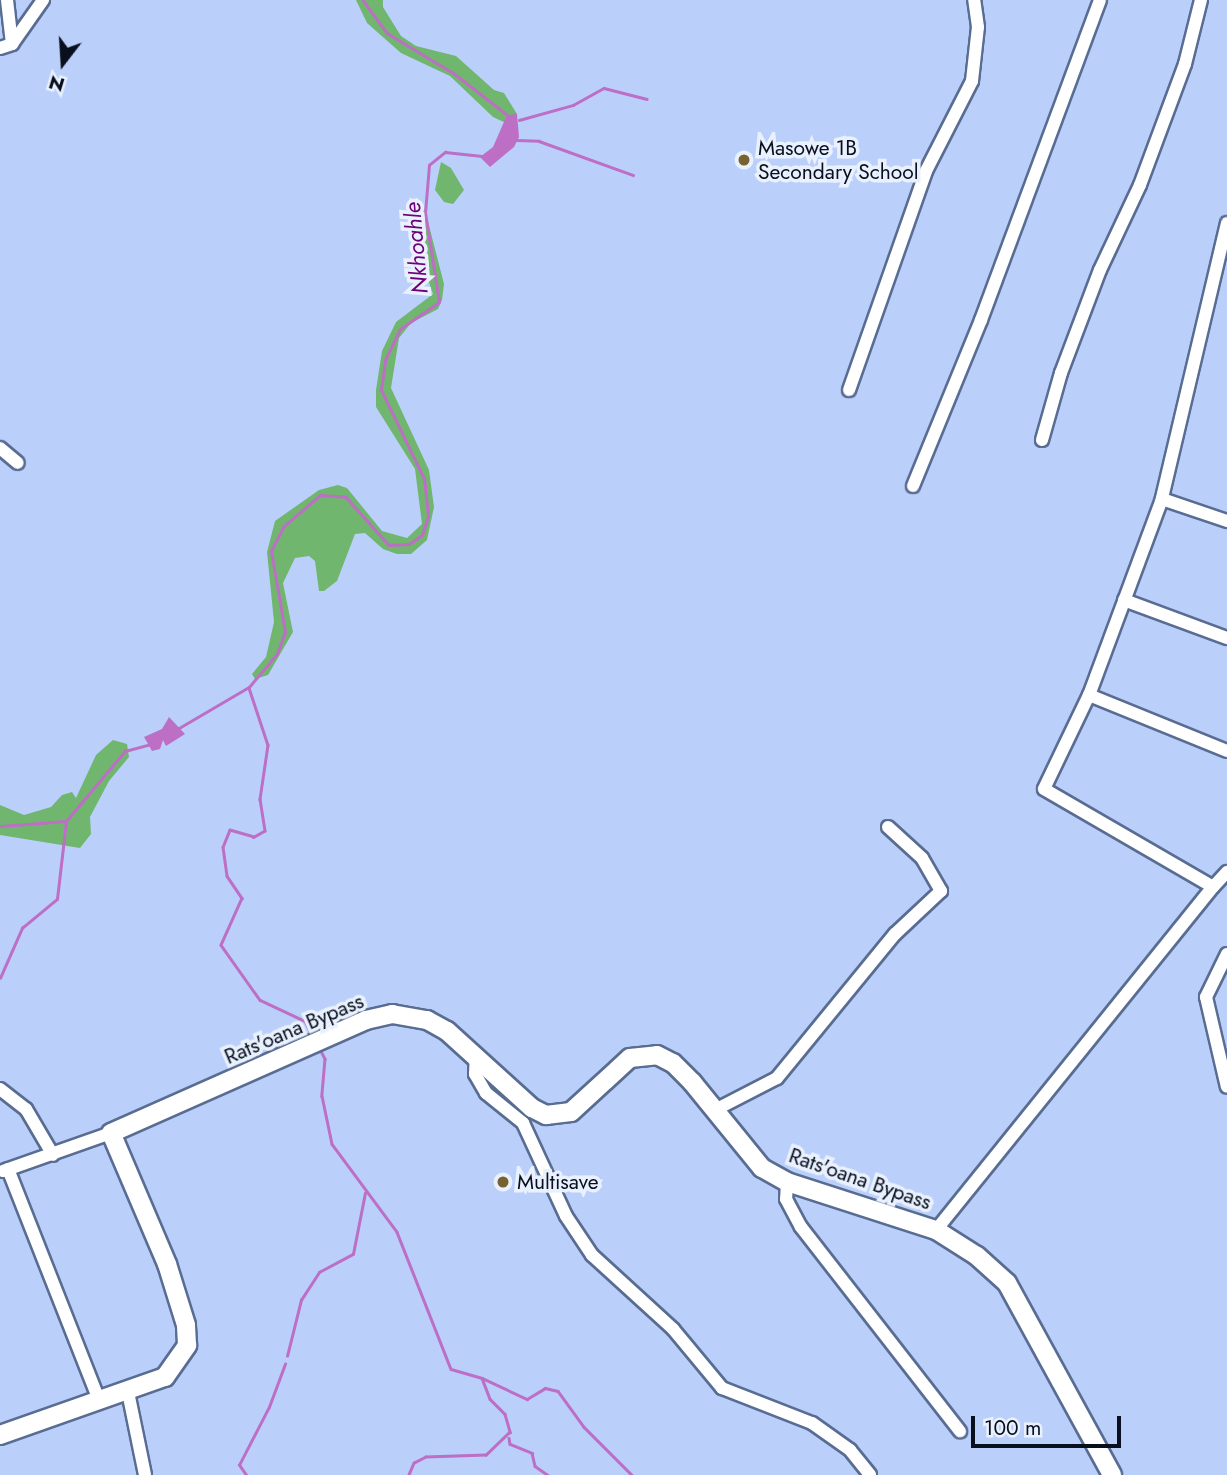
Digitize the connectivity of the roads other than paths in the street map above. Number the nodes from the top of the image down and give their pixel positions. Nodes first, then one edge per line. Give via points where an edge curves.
1 (7, 0) edge
2 (43, 0) edge
3 (974, 0) edge
4 (1100, 0) edge
5 (1201, 0) edge
6 (6, 46) edge
7 (1227, 223) edge
8 (849, 390) dead end
9 (1042, 440) dead end
10 (0, 448) edge
11 (18, 463) dead end
12 (913, 486) dead end
13 (1162, 499) junction
14 (1227, 522) edge
15 (1124, 600) junction
16 (1227, 638) edge
17 (1090, 695) junction
18 (1227, 751) edge
19 (888, 827) dead end
20 (1227, 872) edge
21 (1213, 887) junction
22 (1227, 954) edge
23 (476, 1054) junction
24 (1227, 1087) edge
25 (0, 1089) edge
26 (713, 1111) junction
27 (111, 1133) junction
28 (53, 1155) junction
29 (4, 1170) edge
30 (787, 1182) junction
31 (936, 1230) junction
32 (128, 1392) junction
33 (99, 1400) junction
34 (960, 1431) dead end
35 (0, 1435) edge
36 (1109, 1474) edge
37 (145, 1475) edge
38 (870, 1475) edge

1 - 6 street
2 - 6 street
3 - 8 street via 978,27 972,81 926,171
4 - 12 street via 981,320
5 - 9 street via 1185,64 1140,185 1100,270 1061,373
7 - 13 street
10 - 11 street
13 - 14 street
13 - 15 street
15 - 16 street
15 - 17 street
17 - 18 street
17 - 21 street via 1044,789
19 - 26 street via 922,858 941,891 895,934 777,1078
20 - 21 street
21 - 31 street
22 - 24 street via 1206,997
23 - 26 street, Rats'oana Bypass via 514,1093 546,1115 570,1112 616,1068 639,1054 673,1063
23 - 27 street, Rats'oana Bypass via 427,1020 392,1014 339,1032
23 - 38 street via 475,1074 486,1093 523,1123 566,1216 592,1255 673,1329 722,1388 812,1423 850,1450
25 - 28 street via 26,1109
26 - 30 street, Rats'oana Bypass via 762,1168
27 - 28 street
27 - 32 street via 167,1265 186,1325 187,1345 178,1363 165,1377
28 - 29 street
29 - 33 street
30 - 31 street, Rats'oana Bypass
30 - 34 street via 786,1199 801,1227
31 - 36 street, Rats'oana Bypass via 977,1256 1007,1283
32 - 33 street
32 - 37 street
33 - 35 street

